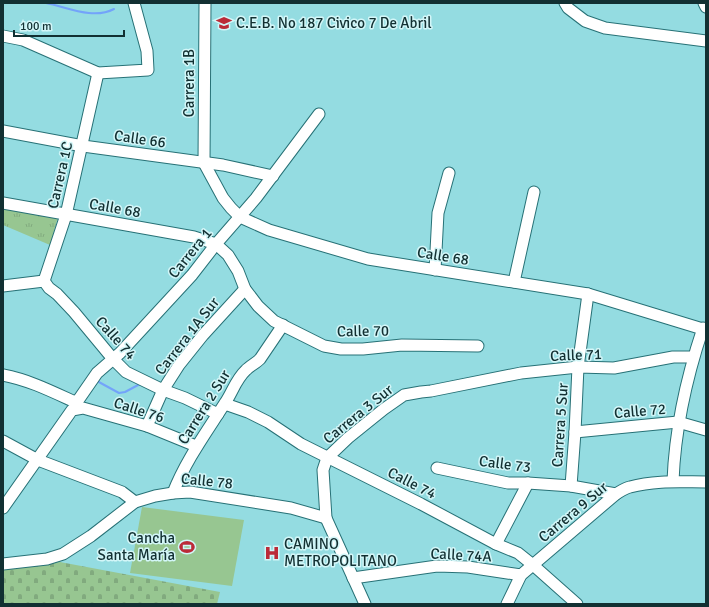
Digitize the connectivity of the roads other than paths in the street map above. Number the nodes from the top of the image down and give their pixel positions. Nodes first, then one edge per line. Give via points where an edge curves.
1 (134, 3) edge
2 (205, 3) edge
3 (565, 3) edge
4 (704, 3) edge
5 (706, 7) edge
6 (3, 36) edge
7 (706, 41) edge
8 (98, 73) junction
9 (319, 114) dead end
10 (3, 131) edge
11 (83, 146) junction
12 (204, 163) junction
13 (449, 174) dead end
14 (273, 176) junction
15 (534, 192) dead end
16 (3, 203) edge
17 (66, 215) junction
18 (240, 217) junction
19 (216, 244) junction
20 (436, 270) junction
21 (44, 281) junction
22 (514, 282) junction
23 (3, 286) edge
24 (245, 289) junction
25 (588, 294) junction
26 (283, 325) junction
27 (704, 329) edge
28 (478, 346) dead end
29 (693, 357) junction
30 (113, 359) junction
31 (578, 367) junction
32 (3, 375) edge
33 (163, 390) junction
34 (431, 391) joint
35 (225, 404) junction
36 (73, 406) junction
37 (218, 414) junction
38 (678, 422) junction
39 (147, 426) junction
40 (706, 430) edge
41 (575, 432) junction
42 (3, 441) edge
43 (196, 446) junction
44 (327, 458) junction
45 (38, 460) junction
46 (437, 468) dead end
47 (673, 481) junction
48 (706, 482) edge
49 (528, 483) junction
50 (570, 486) junction
51 (173, 493) junction
52 (616, 494) junction
53 (135, 502) junction
54 (3, 508) edge
55 (326, 518) junction
56 (496, 544) junction
57 (3, 564) edge
58 (533, 565) junction
59 (521, 575) junction
60 (353, 578) junction
61 (365, 604) edge
62 (507, 604) edge
63 (577, 604) edge

1 - 8 street via 147,52 148,70
2 - 12 street, Carrera 1B
3 - 7 street via 585,21 605,28
4 - 5 street
6 - 8 street via 23,40
8 - 11 street, Carrera 1C
9 - 14 street, Carrera 1
10 - 11 street, Calle 66
11 - 12 street, Calle 66
11 - 17 street, Carrera 1C
12 - 14 street, Calle 66
12 - 18 street, Calle 68 via 223,198
13 - 20 street via 438,213
14 - 18 street, Carrera 1
15 - 22 street
16 - 17 street, Calle 68
17 - 19 street, Calle 68 via 194,237
17 - 21 street, Carrera 1C
18 - 19 street, Carrera 1
18 - 20 street, Calle 68 via 269,230 368,259
19 - 24 street, Calle 68 via 228,255
19 - 30 street, Carrera 1 via 175,295
20 - 22 street, Calle 68
21 - 23 street
21 - 30 street, Calle 74
22 - 25 street, Calle 68
24 - 26 street, Calle 70 via 265,314
24 - 33 street, Carrera 1A Sur via 202,335
25 - 27 street, Calle 68
25 - 31 street, Carrera 5 Sur
26 - 28 street, Calle 70 via 324,346 341,349 402,345
26 - 35 street, Carrera 2 Sur via 260,359 246,369
27 - 29 street
29 - 31 street, Calle 71 via 673,357 614,368
29 - 38 street
30 - 33 street, Calle 74 via 126,372
30 - 36 street, Carrera 1 via 97,373
31 - 34 street, Calle 71 via 520,373
31 - 41 street, Carrera 5 Sur
32 - 36 street, Calle 76 via 30,382
33 - 37 street, Calle 74
33 - 39 street, Carrera 1A Sur
34 - 44 street, Carrera 3 Sur via 404,396 384,409
35 - 37 street, Carrera 2 Sur
35 - 44 street, Calle 74 via 268,422
36 - 39 street, Calle 76
36 - 45 street, Carrera 1
37 - 43 street, Carrera 2 Sur
38 - 40 street, Calle 72
38 - 41 street, Calle 72
38 - 47 street
39 - 43 street, Calle 76
41 - 50 street, Carrera 5 Sur
42 - 45 street
43 - 51 street, Carrera 2 Sur
44 - 55 street via 323,470
44 - 56 street, Calle 74 via 422,504
45 - 53 street via 122,492
45 - 54 street, Carrera 1
46 - 49 street, Calle 73 via 508,483
47 - 48 street, Carrera 9 Sur
47 - 52 street, Carrera 9 Sur via 629,487
49 - 50 street, Calle 73
49 - 56 street
50 - 52 street, Calle 73
51 - 53 street, Calle 78
51 - 55 street, Calle 78 via 190,492 284,506
52 - 58 street, Carrera 9 Sur
53 - 57 street via 63,554 47,559
55 - 60 street
56 - 58 street, Calle 74 via 518,553
58 - 59 street, Carrera 9 Sur
58 - 63 street, Calle 74
59 - 60 street, Calle 74A via 468,567 438,566
59 - 62 street, Carrera 9 Sur
60 - 61 street

